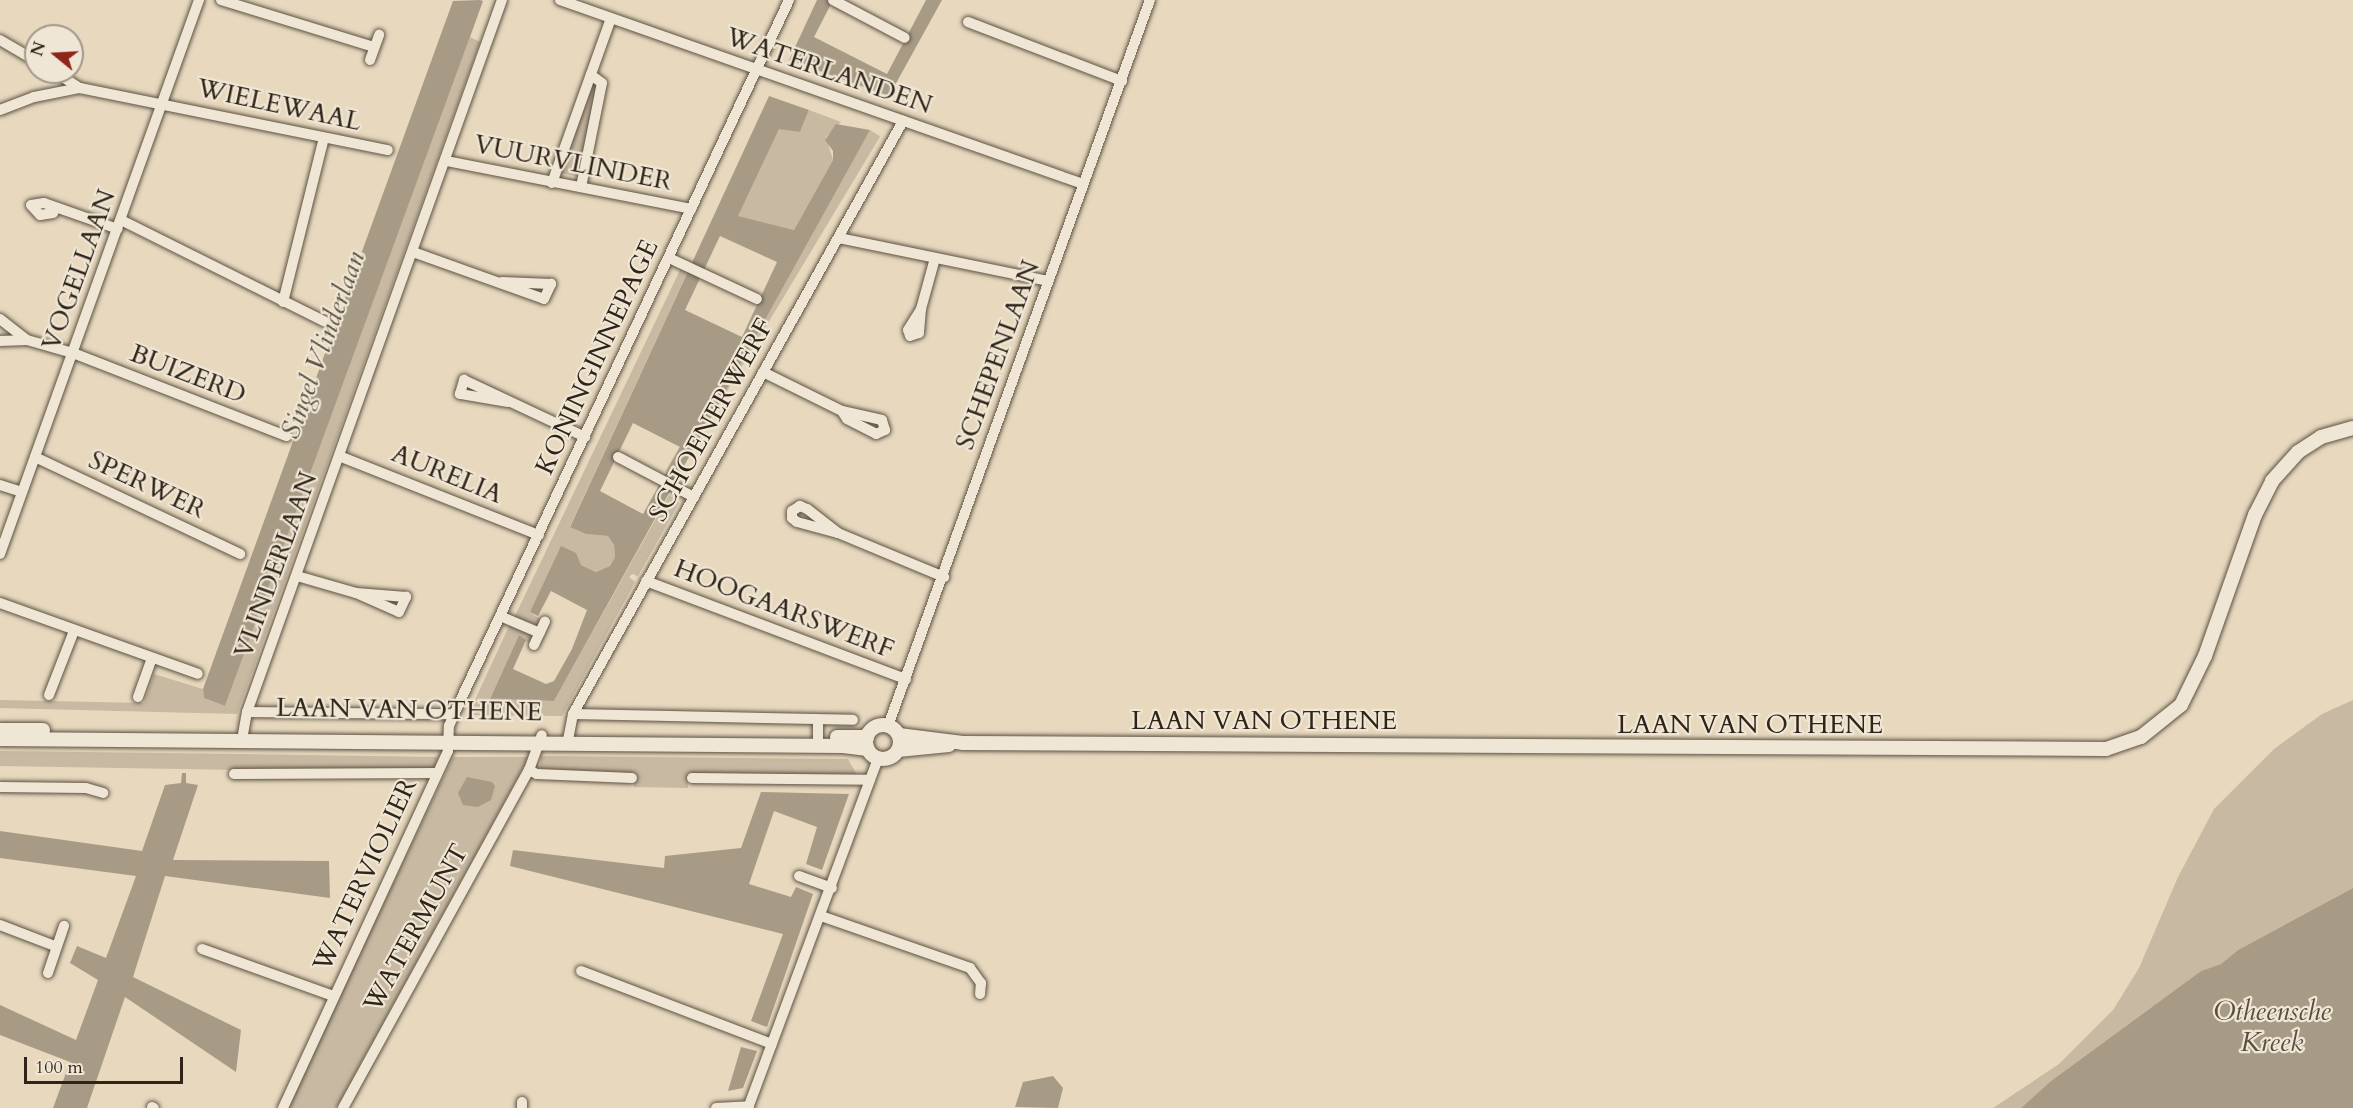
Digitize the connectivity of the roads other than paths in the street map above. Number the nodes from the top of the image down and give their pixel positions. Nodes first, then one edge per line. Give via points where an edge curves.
1 (199, 0) edge
2 (221, 0) edge
3 (502, 0) edge
4 (560, 0) edge
5 (789, 0) edge
6 (1150, 0) edge
7 (835, 1) edge
8 (611, 18) junction
9 (968, 22) dead end
10 (379, 35) dead end
11 (905, 38) dead end
12 (0, 40) edge
13 (374, 47) junction
14 (24, 54) edge
15 (370, 60) dead end
16 (757, 69) junction
17 (591, 75) junction
18 (1122, 81) junction
19 (74, 84) edge
20 (80, 88) junction
21 (162, 103) junction
22 (0, 110) edge
23 (903, 121) junction
24 (324, 138) junction
25 (388, 150) dead end
26 (447, 161) junction
27 (552, 183) junction
28 (1083, 184) junction
29 (581, 188) junction
30 (55, 208) dead end
31 (691, 209) junction
32 (119, 224) junction
33 (839, 238) junction
34 (413, 252) junction
35 (669, 258) junction
36 (935, 258) junction
37 (1048, 281) junction
38 (502, 282) dead end
39 (757, 298) dead end
40 (283, 302) junction
41 (921, 309) dead end
42 (0, 319) edge
43 (324, 321) dead end
44 (27, 340) junction
45 (0, 341) edge
46 (73, 353) junction
47 (763, 372) junction
48 (507, 402) dead end
49 (842, 411) dead end
50 (2353, 428) edge
51 (286, 436) dead end
52 (585, 437) junction
53 (339, 456) junction
54 (618, 457) dead end
55 (35, 458) junction
56 (0, 483) edge
57 (17, 490) junction
58 (694, 497) junction
59 (838, 533) dead end
60 (538, 535) junction
61 (0, 554) edge
62 (240, 554) dead end
63 (297, 576) junction
64 (944, 577) junction
65 (646, 581) junction
66 (356, 593) dead end
67 (0, 603) edge
68 (500, 616) junction
69 (545, 621) dead end
70 (74, 631) junction
71 (540, 633) junction
72 (534, 645) dead end
73 (152, 658) junction
74 (198, 674) dead end
75 (906, 679) junction
76 (49, 695) dead end
77 (138, 697) dead end
78 (247, 712) junction
79 (454, 714) junction
80 (573, 714) junction
81 (818, 720) junction
82 (854, 720) dead end
83 (0, 730) edge
84 (894, 730) junction
85 (242, 736) junction
86 (449, 739) junction
87 (0, 740) edge
88 (541, 740) junction
89 (567, 741) junction
90 (818, 741) junction
91 (963, 743) junction
92 (871, 748) junction
93 (898, 750) junction
94 (529, 770) junction
95 (438, 773) junction
96 (234, 774) dead end
97 (632, 778) dead end
98 (692, 778) dead end
99 (870, 780) junction
100 (0, 787) edge
101 (103, 793) dead end
102 (800, 876) dead end
103 (832, 888) junction
104 (821, 916) junction
105 (0, 925) edge
106 (64, 926) dead end
107 (55, 946) junction
108 (202, 949) dead end
109 (581, 971) dead end
110 (48, 973) dead end
111 (980, 994) dead end
112 (333, 996) junction
113 (772, 1044) junction
114 (749, 1107) edge
115 (283, 1108) edge
116 (343, 1108) edge
117 (716, 1108) edge

1 - 21 street, VOGELLAAN
2 - 13 street
3 - 26 street, VLINDERLAAN
4 - 8 street, WATERLANDEN
5 - 16 street, KONINGINNEPAGE
6 - 18 street, SCHEPENLAAN
7 - 11 street
8 - 16 street, WATERLANDEN
8 - 17 street
9 - 18 street
10 - 13 street
12 - 14 street
13 - 15 street
16 - 23 street, WATERLANDEN
16 - 31 street, KONINGINNEPAGE
17 - 27 street
17 - 29 street via 602,83
18 - 28 street, SCHEPENLAAN
19 - 20 street
20 - 21 street, WIELEWAAL
20 - 22 street via 34,97
21 - 24 street, WIELEWAAL
21 - 32 street, VOGELLAAN
23 - 28 street, WATERLANDEN
23 - 33 street, SCHOENERWERF
24 - 25 street, WIELEWAAL
24 - 40 street
26 - 27 street, VUURVLINDER
26 - 34 street, VLINDERLAAN
27 - 29 street, VUURVLINDER
28 - 37 street, SCHEPENLAAN
29 - 31 street, VUURVLINDER
30 - 32 street
31 - 35 street, KONINGINNEPAGE
32 - 40 street
32 - 46 street, VOGELLAAN
33 - 36 street
33 - 47 street, SCHOENERWERF
34 - 38 street
34 - 53 street, VLINDERLAAN
35 - 39 street
35 - 52 street, KONINGINNEPAGE
36 - 37 street
36 - 41 street
37 - 64 street, SCHEPENLAAN
40 - 43 street
42 - 44 street
44 - 45 street
44 - 46 street, BUIZERD
46 - 51 street, BUIZERD
46 - 55 street, VOGELLAAN
47 - 49 street
47 - 58 street, SCHOENERWERF
48 - 52 street
50 - 91 street, LAAN VAN OTHENE via 2321,437 2298,452 2272,481 2255,515 2201,665 2181,705 2141,737 2106,749
52 - 60 street, KONINGINNEPAGE
53 - 60 street, AURELIA
53 - 63 street, VLINDERLAAN
54 - 58 street
55 - 57 street, VOGELLAAN
55 - 62 street, SPERWER
56 - 57 street
57 - 61 street, VOGELLAAN
58 - 65 street, SCHOENERWERF
59 - 64 street
60 - 68 street, KONINGINNEPAGE
63 - 66 street
63 - 78 street, VLINDERLAAN
64 - 75 street, SCHEPENLAAN
65 - 75 street, HOOGAARSWERF
65 - 80 street, SCHOENERWERF
67 - 70 street
68 - 71 street
68 - 79 street, KONINGINNEPAGE
69 - 71 street
70 - 73 street
70 - 76 street
71 - 72 street
73 - 74 street
73 - 77 street
75 - 84 street, SCHEPENLAAN
78 - 79 street, LAAN VAN OTHENE
78 - 85 street, VLINDERLAAN
79 - 86 street, KONINGINNEPAGE
80 - 81 street, LAAN VAN OTHENE
80 - 89 street, SCHOENERWERF
81 - 82 street, LAAN VAN OTHENE
81 - 90 street
83 - 85 street, LAAN VAN OTHENE
84 - 91 street, LAAN VAN OTHENE
84 - 92 street via 875,728
84 - 93 street
85 - 86 street, LAAN VAN OTHENE
85 - 87 street, LAAN VAN OTHENE
86 - 88 street, LAAN VAN OTHENE
86 - 95 street, WATERVIOLIER
88 - 89 street, LAAN VAN OTHENE
88 - 94 street, WATERMUNT
89 - 90 street, LAAN VAN OTHENE
90 - 92 street, LAAN VAN OTHENE
91 - 93 street, LAAN VAN OTHENE
92 - 93 street, LAAN VAN OTHENE via 890,758
92 - 99 street
94 - 97 street via 537,774
94 - 116 street, WATERMUNT
95 - 96 street, WATERVIOLIER
95 - 112 street, WATERVIOLIER
98 - 99 street
99 - 103 street
100 - 101 street via 86,788
102 - 103 street
103 - 104 street
104 - 111 street via 970,968 981,983
104 - 113 street
105 - 107 street
106 - 107 street
107 - 110 street
108 - 112 street, WATERVIOLIER
109 - 113 street
112 - 115 street, WATERVIOLIER
113 - 114 street
114 - 117 street

